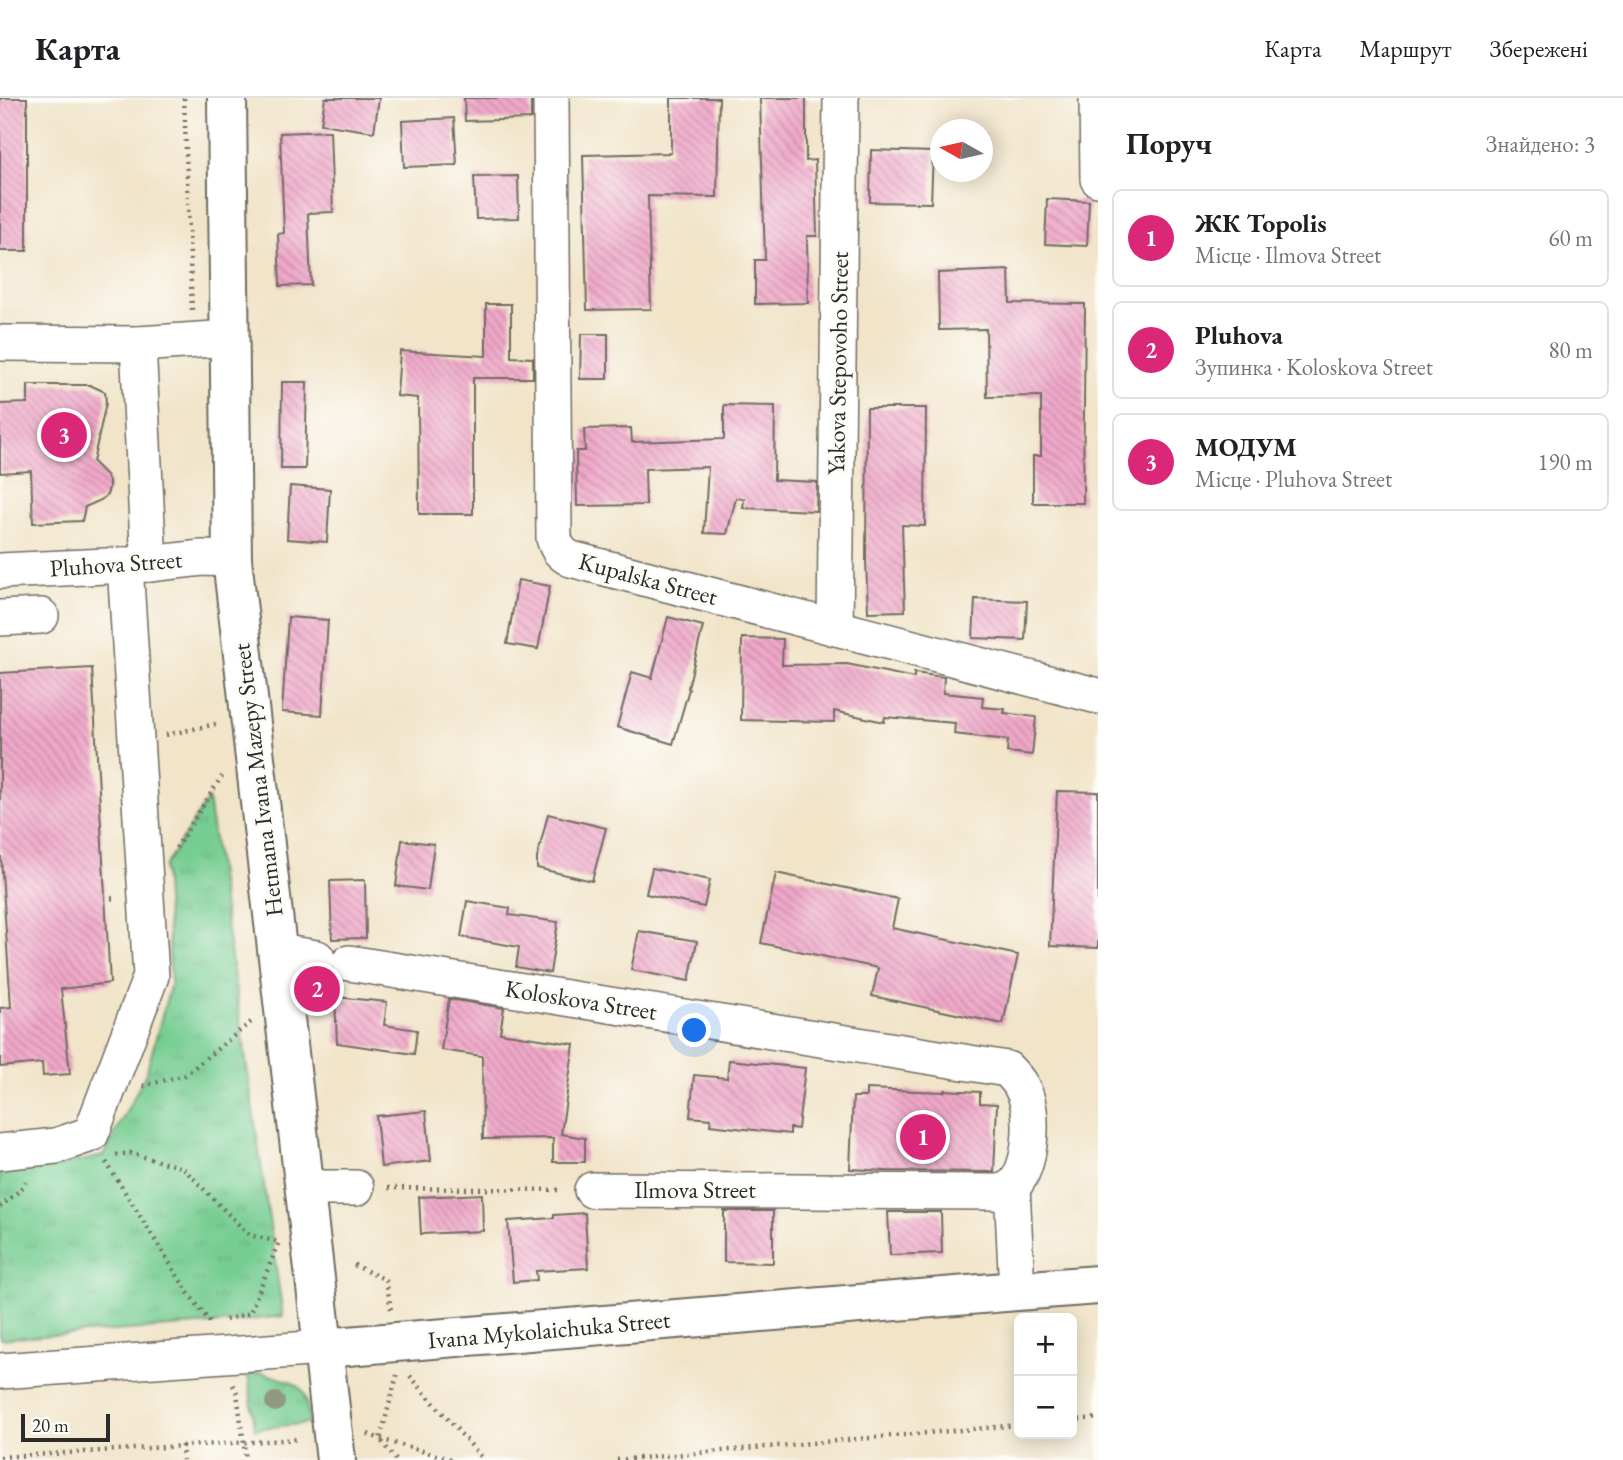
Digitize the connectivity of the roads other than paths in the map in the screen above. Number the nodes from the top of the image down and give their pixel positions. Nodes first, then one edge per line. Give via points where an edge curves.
1 (227, 98) edge
2 (551, 98) edge
3 (841, 98) edge
4 (1097, 98) edge
5 (1098, 179) edge
6 (230, 338) junction
7 (0, 343) edge
8 (138, 344) junction
9 (232, 559) junction
10 (137, 564) junction
11 (0, 571) edge
12 (41, 617) dead end
13 (0, 618) edge
14 (835, 628) junction
15 (1098, 696) edge
16 (278, 952) junction
17 (0, 1152) edge
18 (305, 1188) junction
19 (355, 1188) dead end
20 (1006, 1189) junction
21 (592, 1190) road end
22 (1098, 1285) edge
23 (1017, 1291) junction
24 (323, 1348) junction
25 (0, 1371) edge
26 (321, 1449) edge

1 - 6 main road, Hetmana Ivana Mazepy Street
2 - 14 street, Kupalska Street via 556,547 571,559
3 - 14 street, Yakova Stepovoho Street
4 - 5 street
6 - 8 street
6 - 9 main road, Hetmana Ivana Mazepy Street
7 - 8 street
8 - 10 street
9 - 10 street, Pluhova Street
9 - 16 main road, Hetmana Ivana Mazepy Street
10 - 11 street, Pluhova Street
10 - 17 street via 136,740 151,976 91,1134 56,1146
12 - 13 street
14 - 15 street, Kupalska Street
16 - 18 main road, Hetmana Ivana Mazepy Street
16 - 20 street, Koloskova Street via 1007,1069 1022,1087 1030,1138 1017,1182
18 - 19 street
18 - 24 main road, Hetmana Ivana Mazepy Street
20 - 21 street, Ilmova Street
20 - 23 street
22 - 23 main road, Ivana Mykolaichuka Street
23 - 24 main road, Ivana Mykolaichuka Street
24 - 25 street, Ivana Mykolaichuka Street
24 - 26 main road, Hetmana Ivana Mazepy Street

